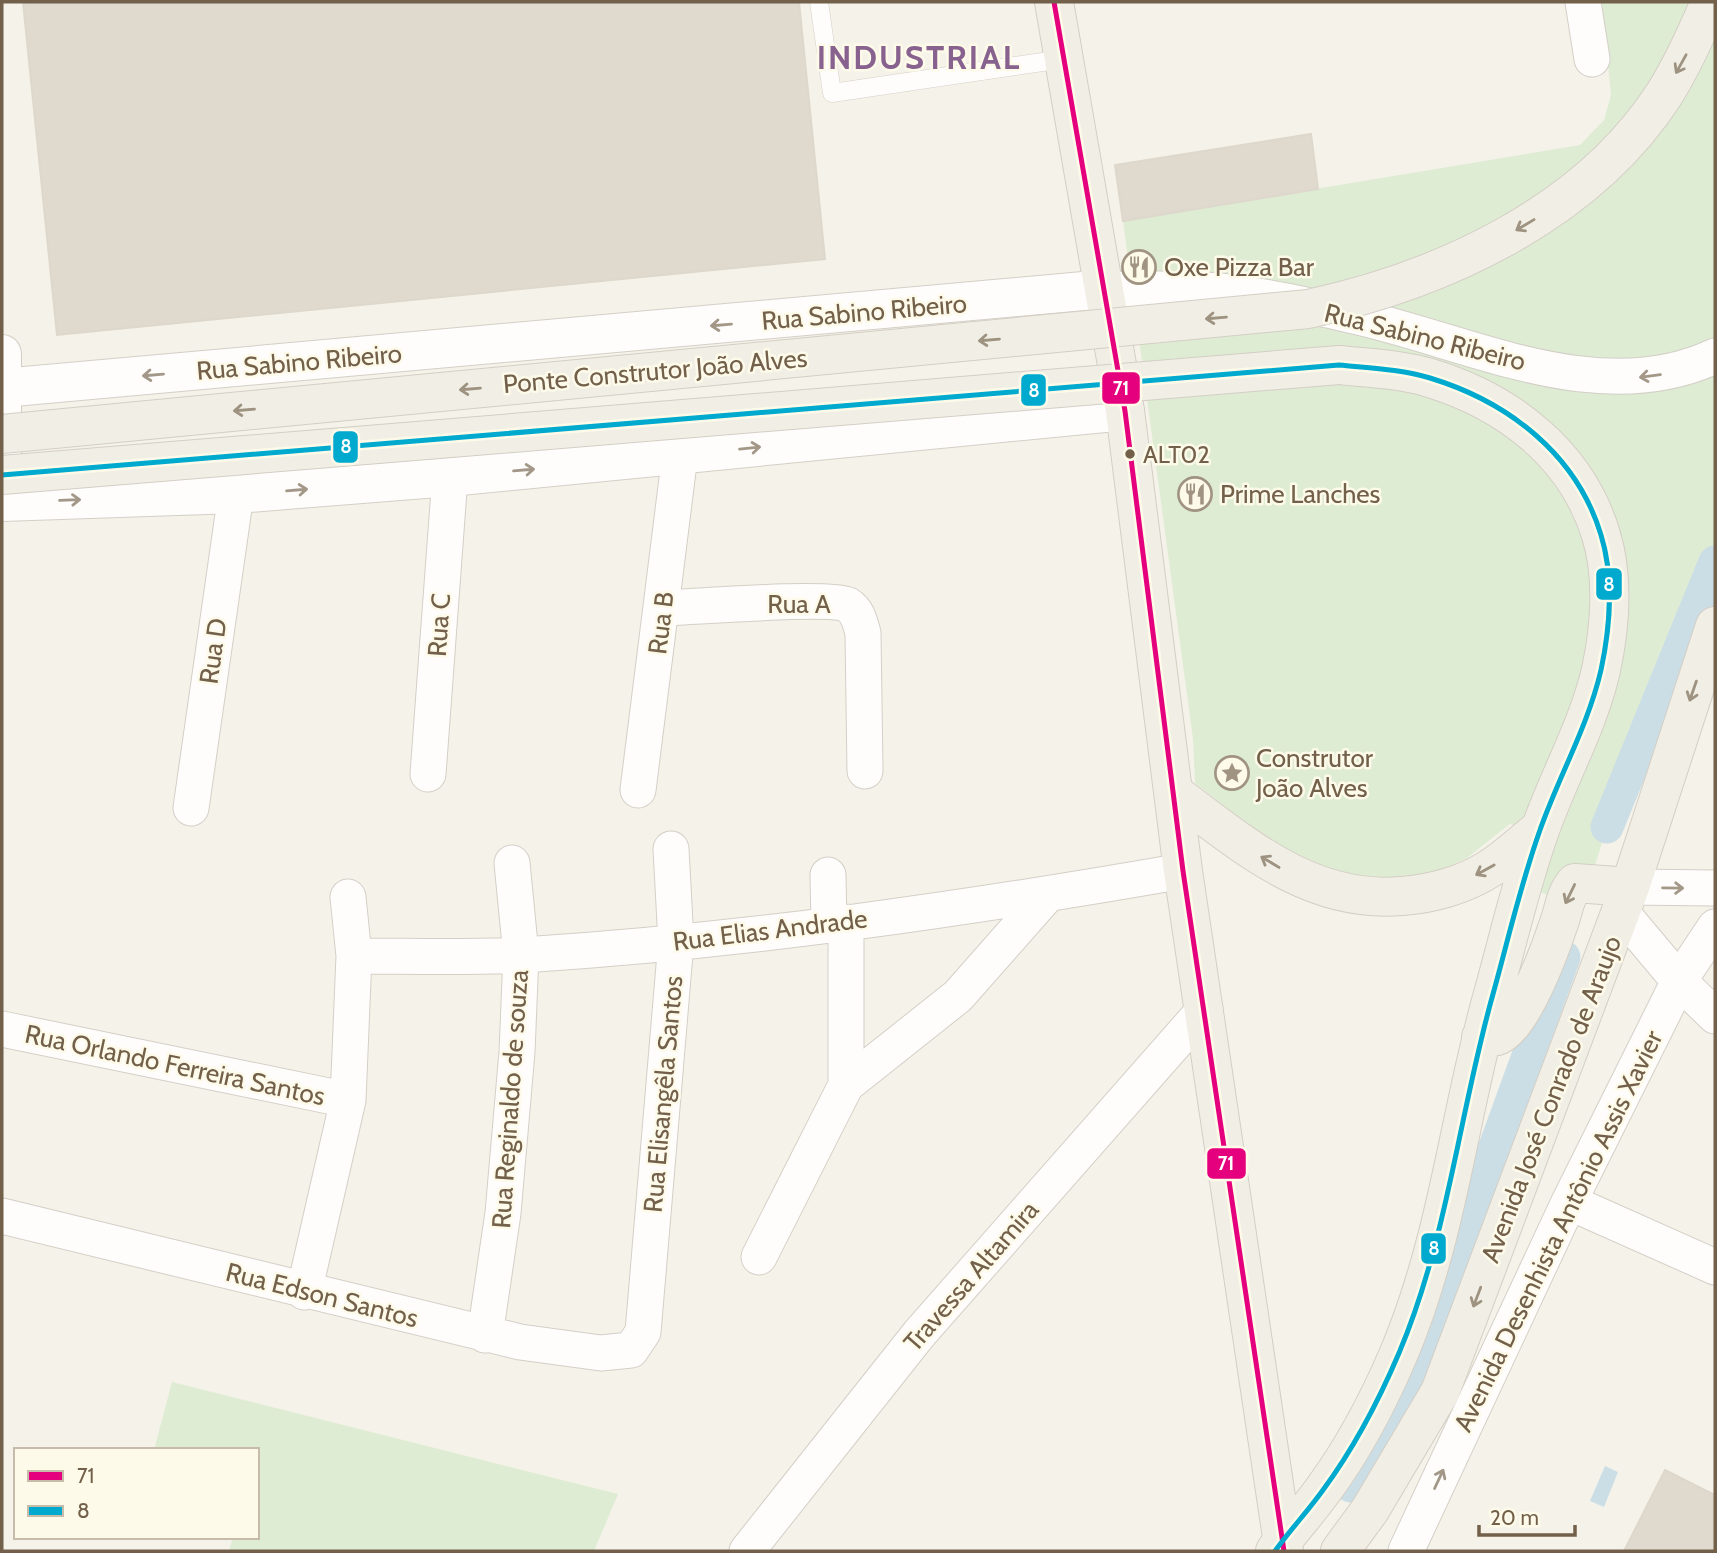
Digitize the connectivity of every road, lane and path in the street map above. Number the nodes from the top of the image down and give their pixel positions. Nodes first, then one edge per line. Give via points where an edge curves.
1 (820, 2) edge
2 (1054, 2) edge
3 (1583, 2) edge
4 (1710, 2) edge
5 (1063, 59) junction
6 (1592, 60) dead end
7 (1106, 289) junction
8 (1715, 356) edge
9 (2, 376) edge
10 (1125, 411) junction
11 (2, 434) edge
12 (2, 452) edge
13 (680, 456) junction
14 (2, 475) edge
15 (450, 477) junction
16 (236, 494) junction
17 (2, 502) edge
18 (663, 608) junction
19 (1715, 626) edge
20 (865, 771) dead end
21 (428, 774) dead end
22 (638, 790) dead end
23 (1174, 793) junction
24 (191, 808) dead end
25 (1540, 829) junction
26 (671, 849) dead end
27 (512, 863) dead end
28 (1183, 871) junction
29 (828, 876) dead end
30 (1715, 888) edge
31 (1048, 894) junction
32 (348, 897) dead end
33 (1626, 900) junction
34 (837, 923) junction
35 (1715, 927) edge
36 (676, 942) junction
37 (521, 955) junction
38 (354, 956) junction
39 (1679, 981) junction
40 (1205, 1009) junction
41 (1715, 1016) edge
42 (2, 1029) edge
43 (1481, 1037) junction
44 (846, 1085) junction
45 (348, 1100) junction
46 (1569, 1202) junction
47 (2, 1216) edge
48 (759, 1257) dead end
49 (1715, 1267) edge
50 (304, 1292) junction
51 (485, 1335) junction
52 (641, 1339) joint
53 (1370, 1510) junction
54 (1281, 1547) edge
55 (1416, 1548) edge
56 (747, 1551) edge
57 (1340, 1551) edge

1 - 5 lane via 832,93
2 - 5 main road
3 - 6 street
4 -> 11 main road, Ponte Construtor João Alves, bridge via 1665,93 1599,168 1553,207 1471,254 1367,296 1308,309
5 - 7 main road
8 -> 7 street, Rua Sabino Ribeiro via 1663,375 1601,377 1545,368 1360,317 1228,292
7 -> 9 street, Rua Sabino Ribeiro
7 - 10 main road
9 - 12 street
13 -> 10 street
10 - 23 main road
15 -> 13 street
13 - 18 street, Rua B
14 - 25 main road, Ponte Construtor João Alves, bridge via 1339,365 1430,378 1512,414 1544,440 1578,483 1602,540 1609,585 1600,674
16 -> 15 street
15 - 21 street, Rua C
17 -> 16 street
16 - 24 street, Rua D
18 - 20 street, Rua A via 806,603 850,607 863,633
18 - 22 street, Rua B
19 -> 33 main road, Avenida José Conrado de Araujo
25 -> 23 main road via 1488,870 1418,895 1380,898 1336,892 1297,877
23 - 28 main road
25 - 43 main road
26 - 36 street, Rua Elisangêla Santos
27 - 37 street, Rua Reginaldo de souza
28 - 31 street, Rua Elias Andrade
28 - 40 main road
29 - 34 street
33 -> 30 street
31 - 34 street, Rua Elias Andrade
31 - 44 street via 958,996
32 - 38 street
33 - 39 street
33 -> 43 main road via 1575,883 1522,1009 1507,1030
33 -> 53 main road, Avenida José Conrado de Araujo via 1440,1392
34 - 36 street, Rua Elias Andrade
34 - 44 street
35 - 39 street, Avenida Desenhista Antônio Assis Xavier
36 - 37 street, Rua Elias Andrade
36 - 52 street, Rua Elisangêla Santos
37 - 38 street, Rua Elias Andrade
37 - 51 street, Rua Reginaldo de souza via 503,1213
38 - 45 street
39 - 41 street
39 - 46 street, Avenida Desenhista Antônio Assis Xavier
40 - 54 main road
40 - 56 street, Travessa Altamira via 919,1334
42 - 45 street, Rua Orlando Ferreira Santos
43 - 54 main road via 1443,1222 1400,1352 1345,1457
44 - 48 street
45 - 50 street
46 - 49 street
55 -> 46 street, Avenida Desenhista Antônio Assis Xavier
47 - 50 street, Rua Edson Santos
50 - 51 street, Rua Edson Santos
51 - 52 street, Rua Edson Santos via 601,1353 631,1350
53 - 55 street
53 - 57 main road, Avenida José Conrado de Araujo

